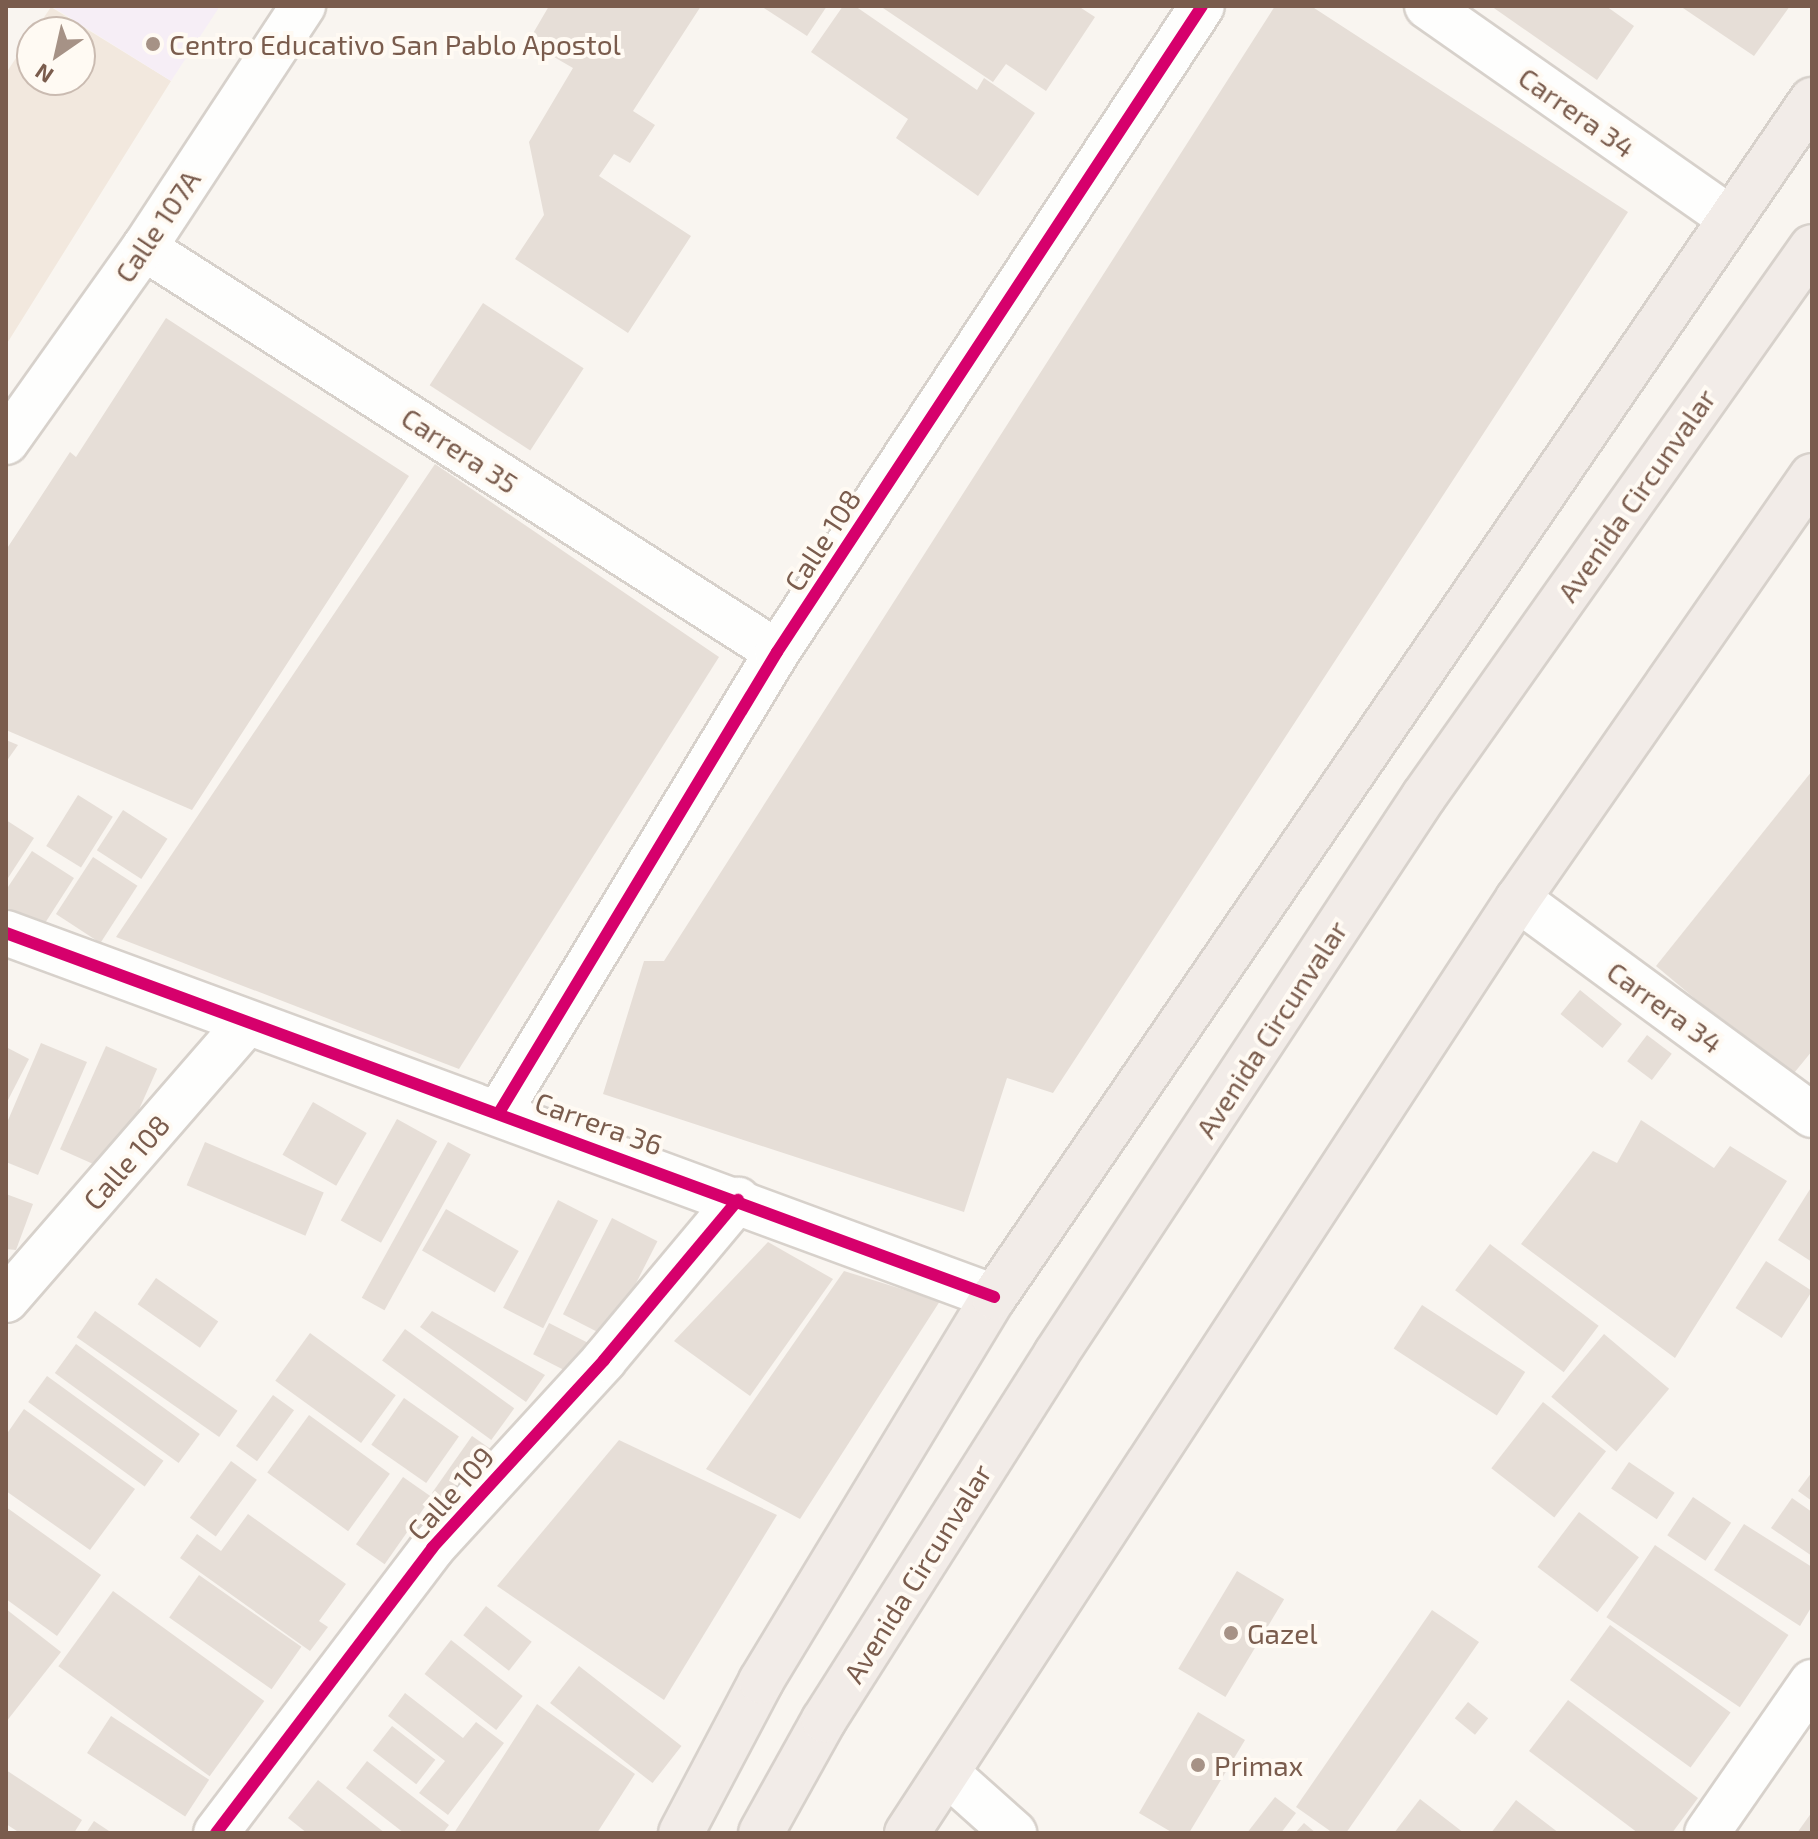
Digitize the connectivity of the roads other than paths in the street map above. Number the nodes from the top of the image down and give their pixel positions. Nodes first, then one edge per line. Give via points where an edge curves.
1 (303, 6) edge
2 (1202, 6) edge
3 (1427, 6) edge
4 (1812, 100) edge
5 (1728, 217) junction
6 (1812, 247) edge
7 (144, 248) junction
8 (6, 442) edge
9 (1812, 476) edge
10 (777, 652) junction
11 (1518, 899) junction
12 (6, 933) edge
13 (246, 1024) junction
14 (500, 1111) junction
15 (1812, 1115) edge
16 (738, 1200) junction
17 (994, 1297) junction
18 (6, 1300) edge
19 (1812, 1682) edge
20 (948, 1774) junction
21 (216, 1833) edge
22 (681, 1833) edge
23 (761, 1833) edge
24 (907, 1833) edge
25 (1014, 1833) edge
26 (1707, 1833) edge

1 - 7 street, Calle 107A
2 - 10 street, Calle 108
3 - 5 street, Carrera 34
4 - 5 highway
5 - 17 highway
6 - 23 highway, Avenida Circunvalar via 1424,796 1056,1354 824,1720
7 - 8 street, Calle 107A
7 - 10 street, Carrera 35
9 - 11 highway
10 - 14 street, Calle 108
11 - 15 street, Carrera 34
11 - 20 highway
12 - 13 street, Carrera 36
13 - 14 street, Carrera 36
13 - 18 street, Calle 108
14 - 16 street, Carrera 36
16 - 17 street, Carrera 36
16 - 21 street, Calle 109 via 604,1360 432,1548
17 - 22 highway via 761,1681
19 - 26 street
20 - 24 highway
20 - 25 street

